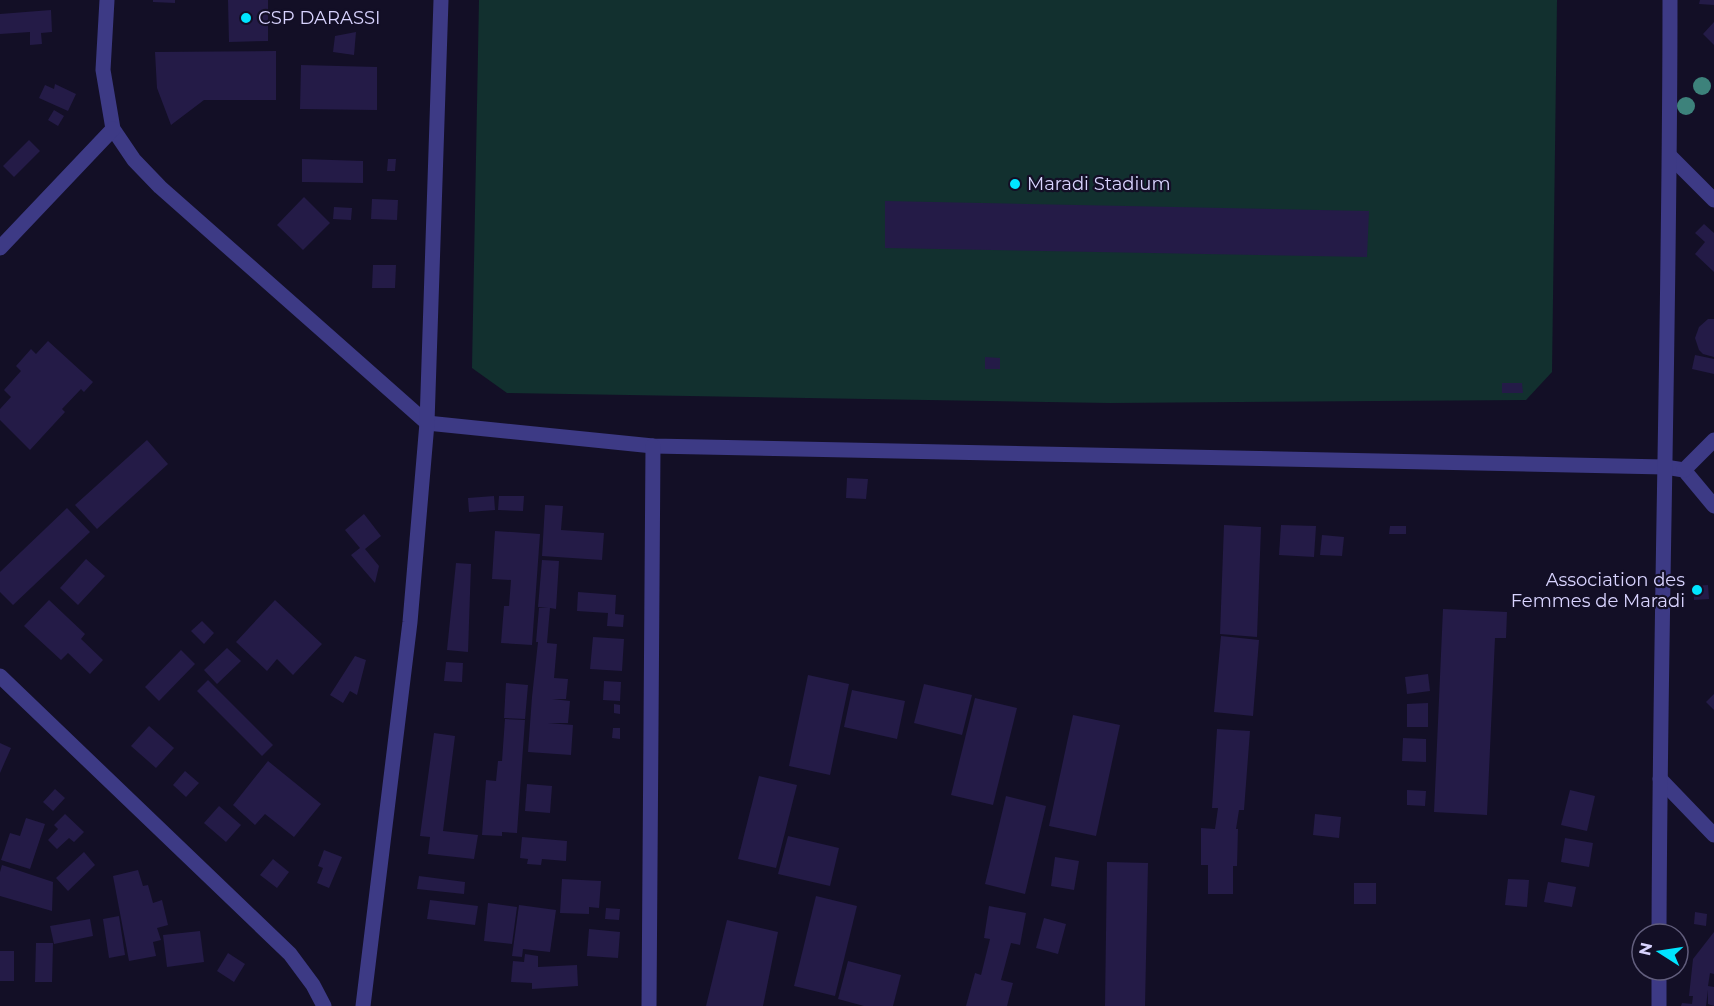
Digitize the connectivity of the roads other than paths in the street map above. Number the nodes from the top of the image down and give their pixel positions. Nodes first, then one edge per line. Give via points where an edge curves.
1 (107, 0) edge
2 (441, 0) edge
3 (1670, 0) edge
4 (113, 129) junction
5 (1670, 156) junction
6 (1714, 200) edge
7 (0, 248) edge
8 (427, 423) junction
9 (1714, 440) edge
10 (653, 446) junction
11 (1665, 467) junction
12 (1684, 470) junction
13 (1714, 506) edge
14 (0, 676) edge
15 (1660, 779) junction
16 (1714, 835) edge
17 (1659, 922) edge
18 (1659, 982) edge
19 (324, 1006) edge
20 (363, 1006) edge
21 (649, 1006) edge
22 (1659, 1006) edge

1 - 4 street via 103,70
2 - 8 street
3 - 5 street
4 - 7 street
4 - 8 street via 134,160 160,187
5 - 6 street
5 - 11 street
8 - 10 street
8 - 20 street via 411,622
9 - 12 street
10 - 11 street
10 - 21 street
11 - 12 street
11 - 15 street
12 - 13 street
14 - 19 street via 290,954
15 - 16 street
15 - 17 street
18 - 22 street

